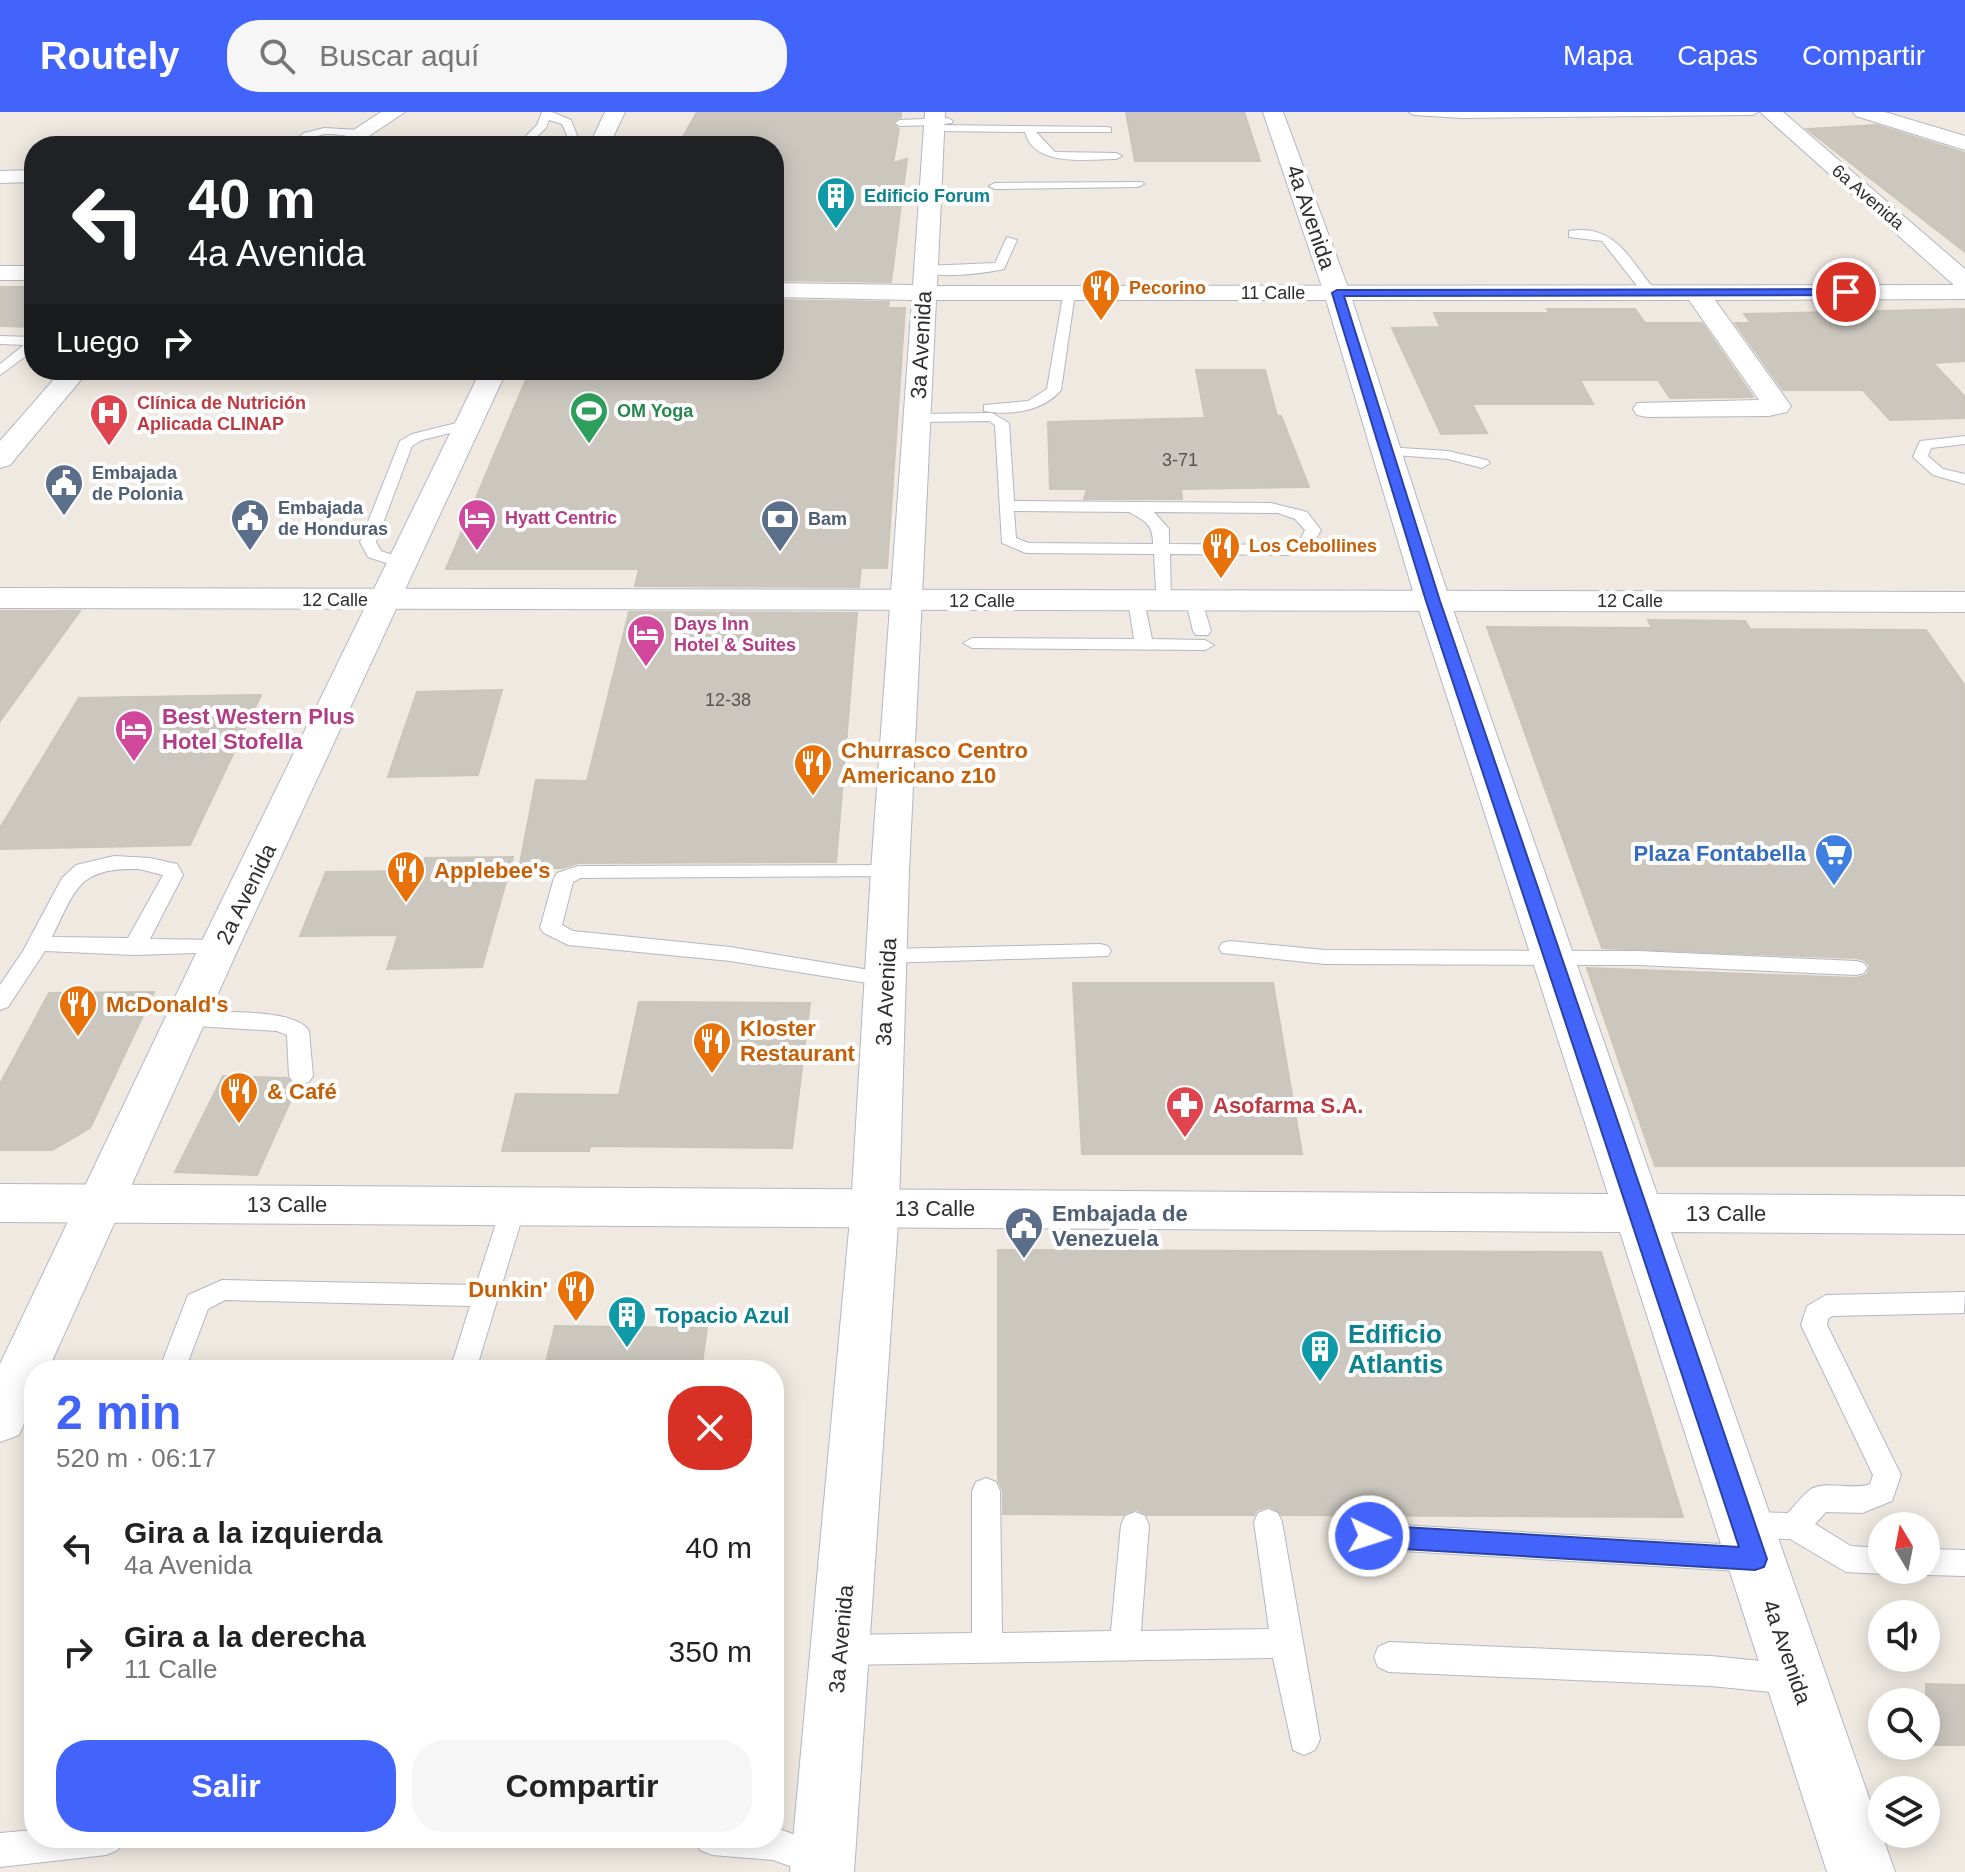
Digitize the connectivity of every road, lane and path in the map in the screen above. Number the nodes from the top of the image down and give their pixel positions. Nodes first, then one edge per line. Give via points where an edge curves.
1 (395, 112) edge
2 (615, 112) edge
3 (1273, 112) edge
4 (1414, 112) edge
5 (1604, 112) edge
6 (1657, 112) edge
7 (1716, 112) edge
8 (1753, 112) edge
9 (1770, 112) edge
10 (1863, 112) edge
11 (1903, 112) edge
12 (1932, 112) edge
13 (1461, 113) edge
14 (1502, 113) edge
15 (1549, 113) edge
16 (547, 114) edge
17 (1001, 116) dead end
18 (934, 121) edge
19 (1965, 121) edge
20 (900, 123) dead end
21 (1030, 130) junction
22 (1107, 130) dead end
23 (1965, 130) edge
24 (360, 133) junction
25 (306, 136) edge
26 (355, 136) edge
27 (532, 136) edge
28 (572, 136) edge
29 (604, 136) edge
30 (1965, 143) edge
31 (1116, 156) dead end
32 (24, 176) edge
33 (0, 177) edge
34 (1138, 184) dead end
35 (995, 186) dead end
36 (1573, 234) dead end
37 (1011, 240) dead end
38 (0, 273) edge
39 (24, 273) edge
40 (925, 281) junction
41 (1965, 282) edge
42 (784, 289) edge
43 (1965, 292) edge
44 (1069, 293) junction
45 (1337, 293) junction
46 (1650, 293) junction
47 (1697, 293) junction
48 (0, 340) edge
49 (24, 344) edge
50 (24, 352) edge
51 (0, 371) edge
52 (67, 380) edge
53 (489, 380) edge
54 (989, 408) dead end
55 (1647, 409) dead end
56 (917, 418) junction
57 (1965, 440) edge
58 (1386, 451) junction
59 (0, 459) edge
60 (1482, 463) dead end
61 (1965, 479) edge
62 (1007, 506) junction
63 (1134, 509) junction
64 (1163, 548) junction
65 (0, 598) edge
66 (387, 600) junction
67 (908, 601) junction
68 (1433, 601) junction
69 (1965, 602) edge
70 (1180, 616) junction
71 (972, 643) dead end
72 (1144, 644) junction
73 (890, 871) junction
74 (38, 944) junction
75 (219, 947) junction
76 (134, 948) junction
77 (1230, 948) dead end
78 (1100, 951) dead end
79 (1553, 958) junction
80 (887, 968) junction
81 (1856, 968) dead end
82 (0, 1002) edge
83 (187, 1020) junction
84 (301, 1076) dead end
85 (0, 1203) edge
86 (101, 1203) junction
87 (514, 1205) junction
88 (875, 1208) junction
89 (1639, 1213) junction
90 (1965, 1215) edge
91 (488, 1296) junction
92 (1964, 1302) edge
93 (28, 1360) edge
94 (176, 1360) edge
95 (466, 1360) edge
96 (24, 1368) edge
97 (0, 1419) edge
98 (986, 1491) dead end
99 (1268, 1522) dead end
100 (1135, 1525) dead end
101 (1794, 1526) junction
102 (1369, 1536) dead end
103 (1750, 1542) junction
104 (1868, 1560) edge
105 (1940, 1562) edge
106 (1965, 1563) edge
107 (1286, 1643) junction
108 (1125, 1646) junction
109 (987, 1647) junction
110 (840, 1650) junction
111 (1389, 1657) dead end
112 (1796, 1680) junction
113 (1304, 1739) dead end
114 (24, 1847) edge
115 (783, 1848) edge
116 (0, 1850) edge
117 (823, 1867) edge
118 (1861, 1872) edge

1 - 24 street
2 - 29 street
3 - 45 street, 4a Avenida
4 - 13 lane
5 - 6 lane
5 - 15 lane
6 - 7 lane
7 - 8 lane
9 - 41 street, 6a Avenida
10 - 30 street
11 - 23 street
12 - 19 street
13 - 14 lane
14 - 15 lane
16 - 27 lane
16 - 28 lane via 567,122
17 - 18 lane
18 - 20 lane
18 - 21 lane
18 - 40 street, 3a Avenida
21 - 22 lane
21 - 31 lane via 1052,155
24 - 25 lane
24 - 26 street
32 - 33 street
34 - 35 lane
36 - 46 lane via 1606,238
37 - 40 lane via 1000,266
38 - 39 street
40 - 42 street, 11 Calle
40 - 44 street, 11 Calle
40 - 56 street, 3a Avenida
43 - 47 street, 11 Calle
44 - 45 street, 11 Calle
44 - 54 lane via 1054,390 1034,404
45 - 46 street, 11 Calle
45 - 58 street, 4a Avenida
46 - 47 street, 11 Calle
47 - 55 street via 1777,406
48 - 49 lane
50 - 51 lane
52 - 59 street
53 - 66 street, 2a Avenida
56 - 62 lane via 992,417 1002,423
56 - 67 street, 3a Avenida
57 - 61 lane via 1925,444 1920,457 1938,472
58 - 60 lane
58 - 68 street, 4a Avenida
62 - 63 lane
62 - 64 lane via 1008,540 1026,548
63 - 64 lane via 1159,525
63 - 64 lane via 1281,509 1302,516 1313,530 1305,545 1290,550
64 - 70 lane
65 - 66 street, 12 Calle
66 - 67 street, 12 Calle
66 - 75 street, 2a Avenida
67 - 70 street, 12 Calle
67 - 73 street, 3a Avenida
68 - 69 street, 12 Calle
68 - 70 street, 12 Calle
68 - 79 street, 4a Avenida
70 - 72 lane
70 - 72 lane
71 - 72 lane
73 - 80 street, 3a Avenida
73 - 80 lane via 578,872 564,878 551,928 568,938
74 - 76 lane
74 - 76 lane via 70,880 84,869 117,863 170,869 173,875
74 - 82 lane
75 - 76 lane
75 - 83 street, 2a Avenida
77 - 79 lane via 1325,957
78 - 80 lane
79 - 81 lane
79 - 89 street, 4a Avenida
80 - 88 street, 3a Avenida
83 - 84 lane via 280,1023 298,1031
83 - 86 street, 2a Avenida
85 - 86 street, 13 Calle
86 - 87 street, 13 Calle
86 - 93 street, 2a Avenida
87 - 88 street, 13 Calle
87 - 91 lane
88 - 89 street, 13 Calle
88 - 110 street, 3a Avenida
89 - 90 street, 13 Calle
89 - 103 street, 4a Avenida
91 - 94 lane via 222,1290 197,1302
91 - 95 lane
92 - 101 lane via 1826,1306 1816,1314 1814,1325 1887,1475 1882,1492 1862,1500 1820,1499
96 - 97 street, 2a Avenida
98 - 109 lane
99 - 107 lane
100 - 108 lane
101 - 103 lane
101 - 104 lane via 1846,1559
102 - 103 lane
103 - 112 street, 4a Avenida
105 - 106 lane
107 - 108 lane
107 - 113 lane
108 - 109 lane
109 - 110 lane
110 - 117 street, 3a Avenida
111 - 112 lane via 1711,1671
112 - 118 street, 4a Avenida
114 - 116 lane
115 - 117 lane

